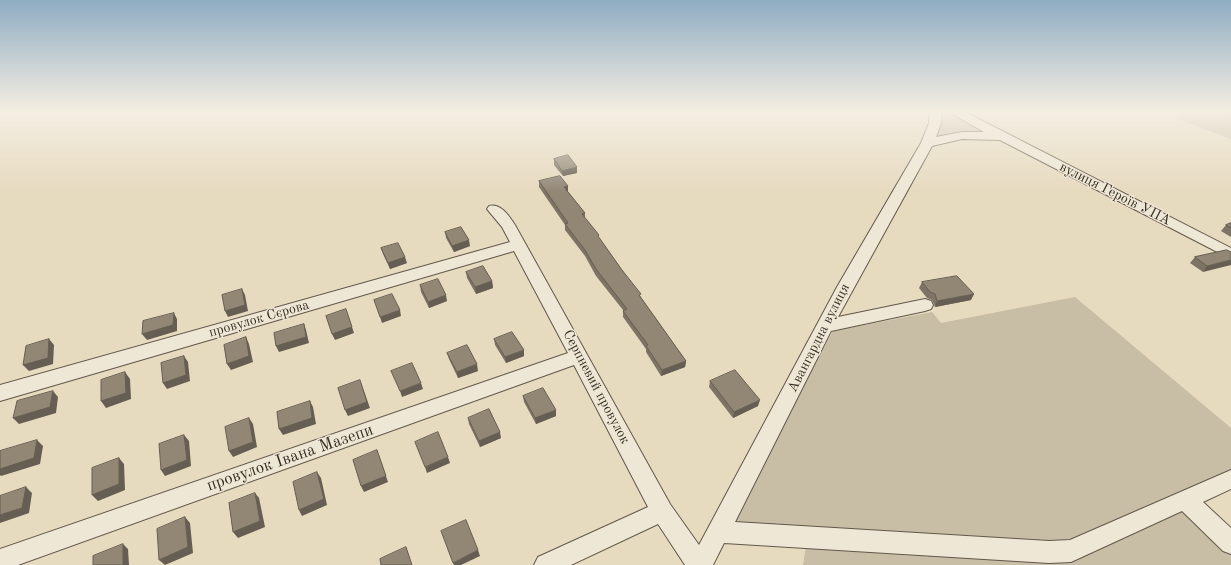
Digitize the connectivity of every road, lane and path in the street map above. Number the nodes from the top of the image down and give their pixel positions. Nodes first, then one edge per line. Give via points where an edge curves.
1 (929, 138) edge
2 (941, 138) edge
3 (1006, 138) edge
4 (928, 142) junction
5 (494, 209) dead end
6 (518, 245) junction
7 (1231, 254) edge
8 (925, 305) dead end
9 (825, 326) junction
10 (579, 356) junction
11 (0, 393) edge
12 (1231, 479) edge
13 (1186, 500) junction
14 (662, 511) junction
15 (717, 532) junction
16 (1231, 542) edge
17 (0, 560) edge
18 (546, 565) edge
19 (700, 565) edge

1 - 4 street, Авангардна вулиця
2 - 4 street
3 - 7 street, вулиця Героїв УПА
4 - 9 street, Авангардна вулиця
5 - 6 street, Серпневий провулок via 508,225
6 - 10 street, Серпневий провулок
6 - 11 street, провулок Сєрова
8 - 9 street
9 - 15 street, Авангардна вулиця
10 - 14 street, Серпневий провулок
10 - 17 street, провулок Івана Мазепи
12 - 13 street
13 - 15 street via 1071,552
13 - 16 street
14 - 18 street
14 - 19 street, Серпневий провулок
15 - 19 street, Авангардна вулиця

